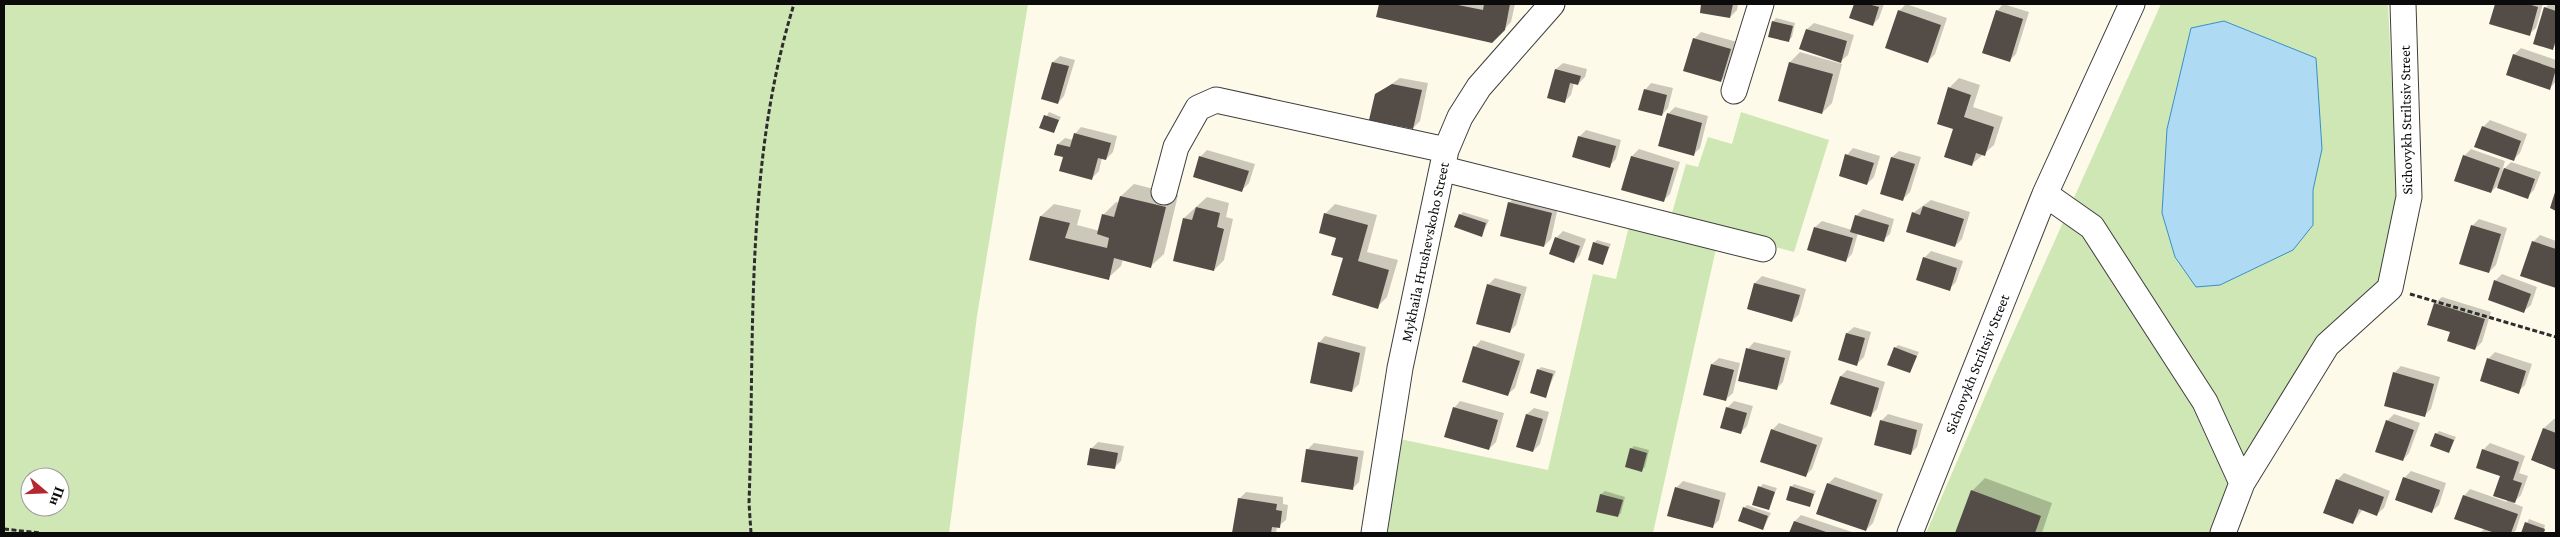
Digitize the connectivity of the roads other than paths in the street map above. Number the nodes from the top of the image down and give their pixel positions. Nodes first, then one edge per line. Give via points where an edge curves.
1 (1552, 4) edge
2 (1761, 4) edge
3 (2132, 4) edge
4 (2403, 4) edge
5 (1734, 91) dead end
6 (1445, 160) junction
7 (1164, 192) dead end
8 (2044, 194) junction
9 (1764, 249) dead end
10 (2242, 483) junction
11 (1374, 533) edge
12 (1910, 533) edge
13 (2223, 533) edge

1 - 6 street, Mykhaila Hrushevskoho Street via 1479,87 1460,116
2 - 5 street
3 - 8 street, Sichovykh Striltsiv Street
4 - 10 street, Sichovykh Striltsiv Street via 2409,197 2390,288 2327,344
6 - 7 street via 1216,100 1198,108 1176,147
6 - 9 street
6 - 11 street, Mykhaila Hrushevskoho Street via 1400,368
8 - 10 street via 2092,227 2205,402
8 - 12 street, Sichovykh Striltsiv Street
10 - 13 street

